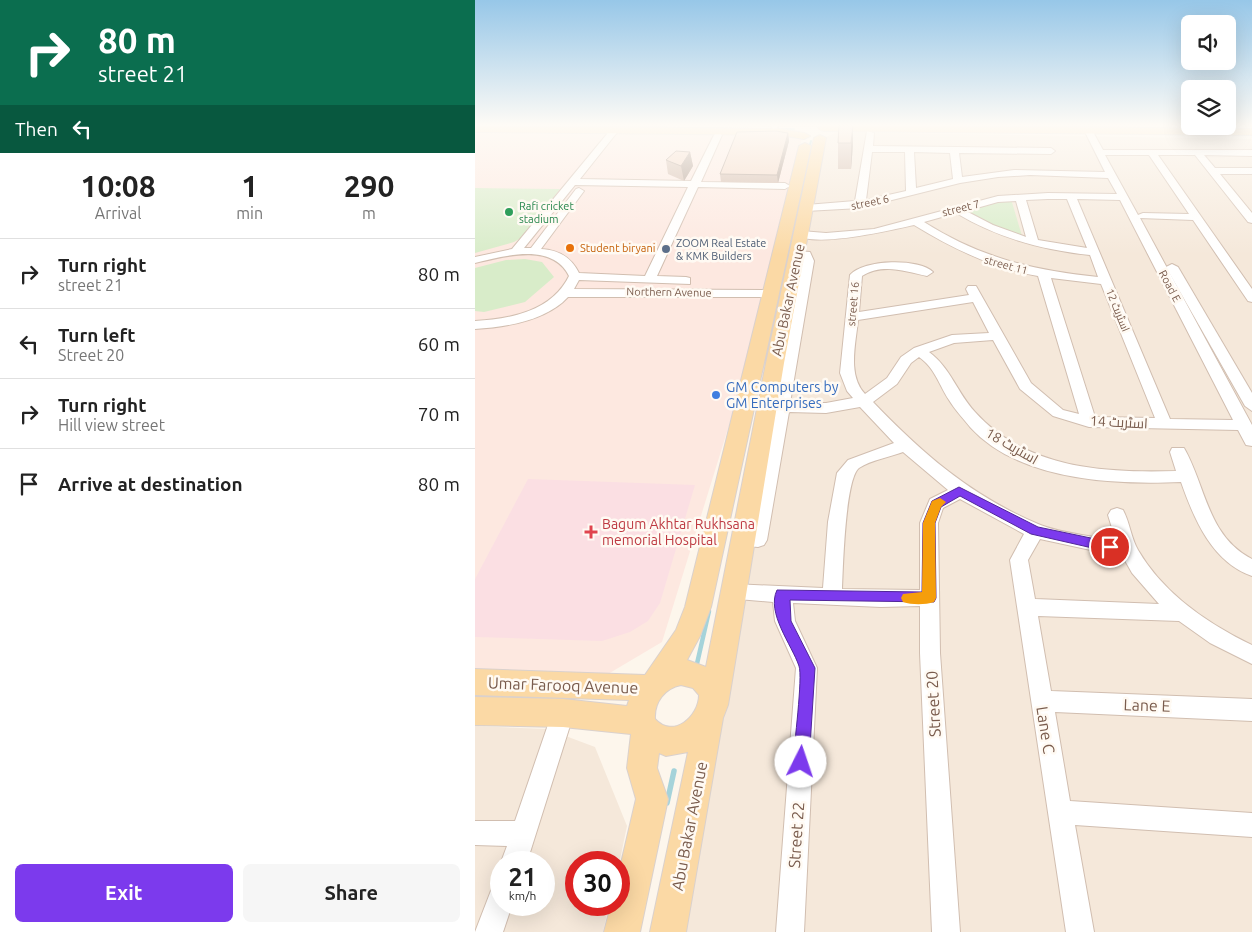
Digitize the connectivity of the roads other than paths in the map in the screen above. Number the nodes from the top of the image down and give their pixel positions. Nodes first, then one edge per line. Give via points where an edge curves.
1 (585, 168) edge
2 (595, 168) edge
3 (699, 168) edge
4 (806, 168) edge
5 (811, 168) edge
6 (865, 168) edge
7 (910, 168) edge
8 (956, 168) edge
9 (993, 168) edge
10 (1083, 168) edge
11 (1109, 168) edge
12 (1116, 168) edge
13 (1162, 168) edge
14 (1210, 168) edge
15 (1212, 171) junction
16 (1252, 171) edge
17 (1112, 175) junction
18 (958, 180) junction
19 (572, 182) junction
20 (584, 183) junction
21 (693, 184) junction
22 (785, 186) dead end
23 (911, 192) junction
24 (1071, 196) junction
25 (1020, 197) junction
26 (1123, 197) junction
27 (860, 205) junction
28 (806, 208) junction
29 (956, 208) junction
30 (1143, 216) junction
31 (1196, 217) junction
32 (1252, 220) edge
33 (915, 221) junction
34 (801, 234) junction
35 (1033, 242) junction
36 (516, 251) junction
37 (534, 251) junction
38 (1095, 252) junction
39 (475, 260) edge
40 (927, 272) dead end
41 (1044, 275) junction
42 (575, 276) junction
43 (649, 280) junction
44 (1106, 281) junction
45 (772, 289) junction
46 (1250, 291) edge
47 (567, 293) junction
48 (974, 294) joint
49 (852, 317) junction
50 (477, 328) edge
51 (998, 336) junction
52 (919, 351) junction
53 (865, 402) junction
54 (1252, 406) edge
55 (775, 407) junction
56 (1089, 422) junction
57 (1165, 424) junction
58 (1244, 426) junction
59 (1252, 441) edge
60 (905, 445) junction
61 (1178, 452) dead end
62 (1187, 476) junction
63 (959, 491) junction
64 (1117, 515) dead end
65 (1035, 531) junction
66 (1129, 551) junction
67 (1252, 568) edge
68 (733, 592) junction
69 (782, 594) junction
70 (832, 596) junction
71 (929, 598) junction
72 (1027, 606) junction
73 (1184, 613) junction
74 (1252, 655) edge
75 (475, 682) edge
76 (656, 684) junction
77 (1041, 700) junction
78 (712, 709) junction
79 (1252, 710) edge
80 (475, 711) edge
81 (563, 713) junction
82 (644, 726) junction
83 (1060, 812) junction
84 (1252, 825) edge
85 (475, 833) edge
86 (524, 834) junction
87 (517, 851) edge
88 (494, 916) edge
89 (489, 932) edge
90 (622, 932) edge
91 (668, 932) edge
92 (790, 932) edge
93 (946, 932) edge
94 (1080, 932) edge

1 - 19 street
2 - 20 street
3 - 21 street
4 - 45 main road, Abu Bakar Avenue
5 - 28 main road, Abu Bakar Avenue
6 - 27 street
7 - 23 street
8 - 18 street
9 - 18 street, street 6
10 - 17 street, street 6
11 - 17 street, Road E
12 - 30 street, Road E
13 - 31 street
14 - 15 street
15 - 16 street
15 - 32 street
17 - 26 street, Road E
18 - 23 street, street 6
19 - 20 street
19 - 36 street
20 - 21 street
20 - 37 street
21 - 22 street
21 - 43 street
23 - 27 street, street 6
24 - 25 street, street 7
24 - 26 street, street 7
24 - 38 street, اسٹریٹ 12
25 - 29 street, street 7
25 - 35 street
26 - 58 street, Road E
27 - 28 street, street 6
28 - 34 main road, Abu Bakar Avenue
29 - 33 street, street 7
29 - 35 street via 984,226
30 - 31 street
30 - 54 street, Road E
31 - 46 street
33 - 34 street, street 7 via 849,235
33 - 41 street, street 11 via 943,240 984,260
34 - 55 main road, Abu Bakar Avenue
35 - 38 street via 1063,250
36 - 37 street
36 - 39 street
37 - 42 street via 565,259 573,267
38 - 44 street, اسٹریٹ 12
40 - 49 street, street 16 via 885,264 862,270 856,275
41 - 44 street, street 11
41 - 56 street
42 - 43 street, Northern Avenue
42 - 47 street
43 - 45 street, Northern Avenue
44 - 57 street, اسٹریٹ 12
45 - 47 street, Northern Avenue
45 - 76 main road, Abu Bakar Avenue via 698,607 687,636
47 - 50 street via 532,314
48 - 49 street
48 - 51 street, اسٹریٹ 14
49 - 53 street, street 16 via 847,373 854,392
51 - 52 street via 952,339
51 - 56 street, اسٹریٹ 14 via 1025,386 1058,413
52 - 53 street via 906,360 892,381
52 - 62 street, اسٹریٹ 18 via 941,368 960,406 986,434 1033,461 1084,475
53 - 55 street via 826,408
53 - 60 street, street 16
55 - 68 main road, Abu Bakar Avenue
56 - 57 street, اسٹریٹ 14
57 - 58 street, اسٹریٹ 14
58 - 59 street, Road E
60 - 63 street, street 16
60 - 70 street via 854,464 845,473 837,522
61 - 62 street
62 - 67 street via 1197,504 1223,550
63 - 65 street, street 16
63 - 71 street, Street 20 via 936,504 929,523
64 - 66 street
65 - 66 street, street 16
65 - 72 street, Lane C via 1019,560
66 - 73 street via 1148,580
68 - 69 street
68 - 78 main road, Abu Bakar Avenue
69 - 70 street
69 - 92 street, Street 22 via 785,621 807,668
70 - 71 street
71 - 93 street, Street 20 via 929,653
72 - 73 street
72 - 77 street, Lane C
73 - 74 street via 1230,645
75 - 76 main road, Umar Farooq Avenue
76 - 78 main road via 684,672 695,674 707,683
76 - 82 main road via 644,698 640,710
77 - 79 street, Lane E
77 - 83 street, Lane C
78 - 82 main road via 689,737 677,741 660,740
78 - 91 main road, Abu Bakar Avenue
80 - 81 main road, Umar Farooq Avenue
81 - 82 main road, Umar Farooq Avenue
81 - 86 street
82 - 90 main road via 642,768 652,798
83 - 84 street
83 - 94 street, Lane C
85 - 86 street
86 - 87 street
88 - 89 street

